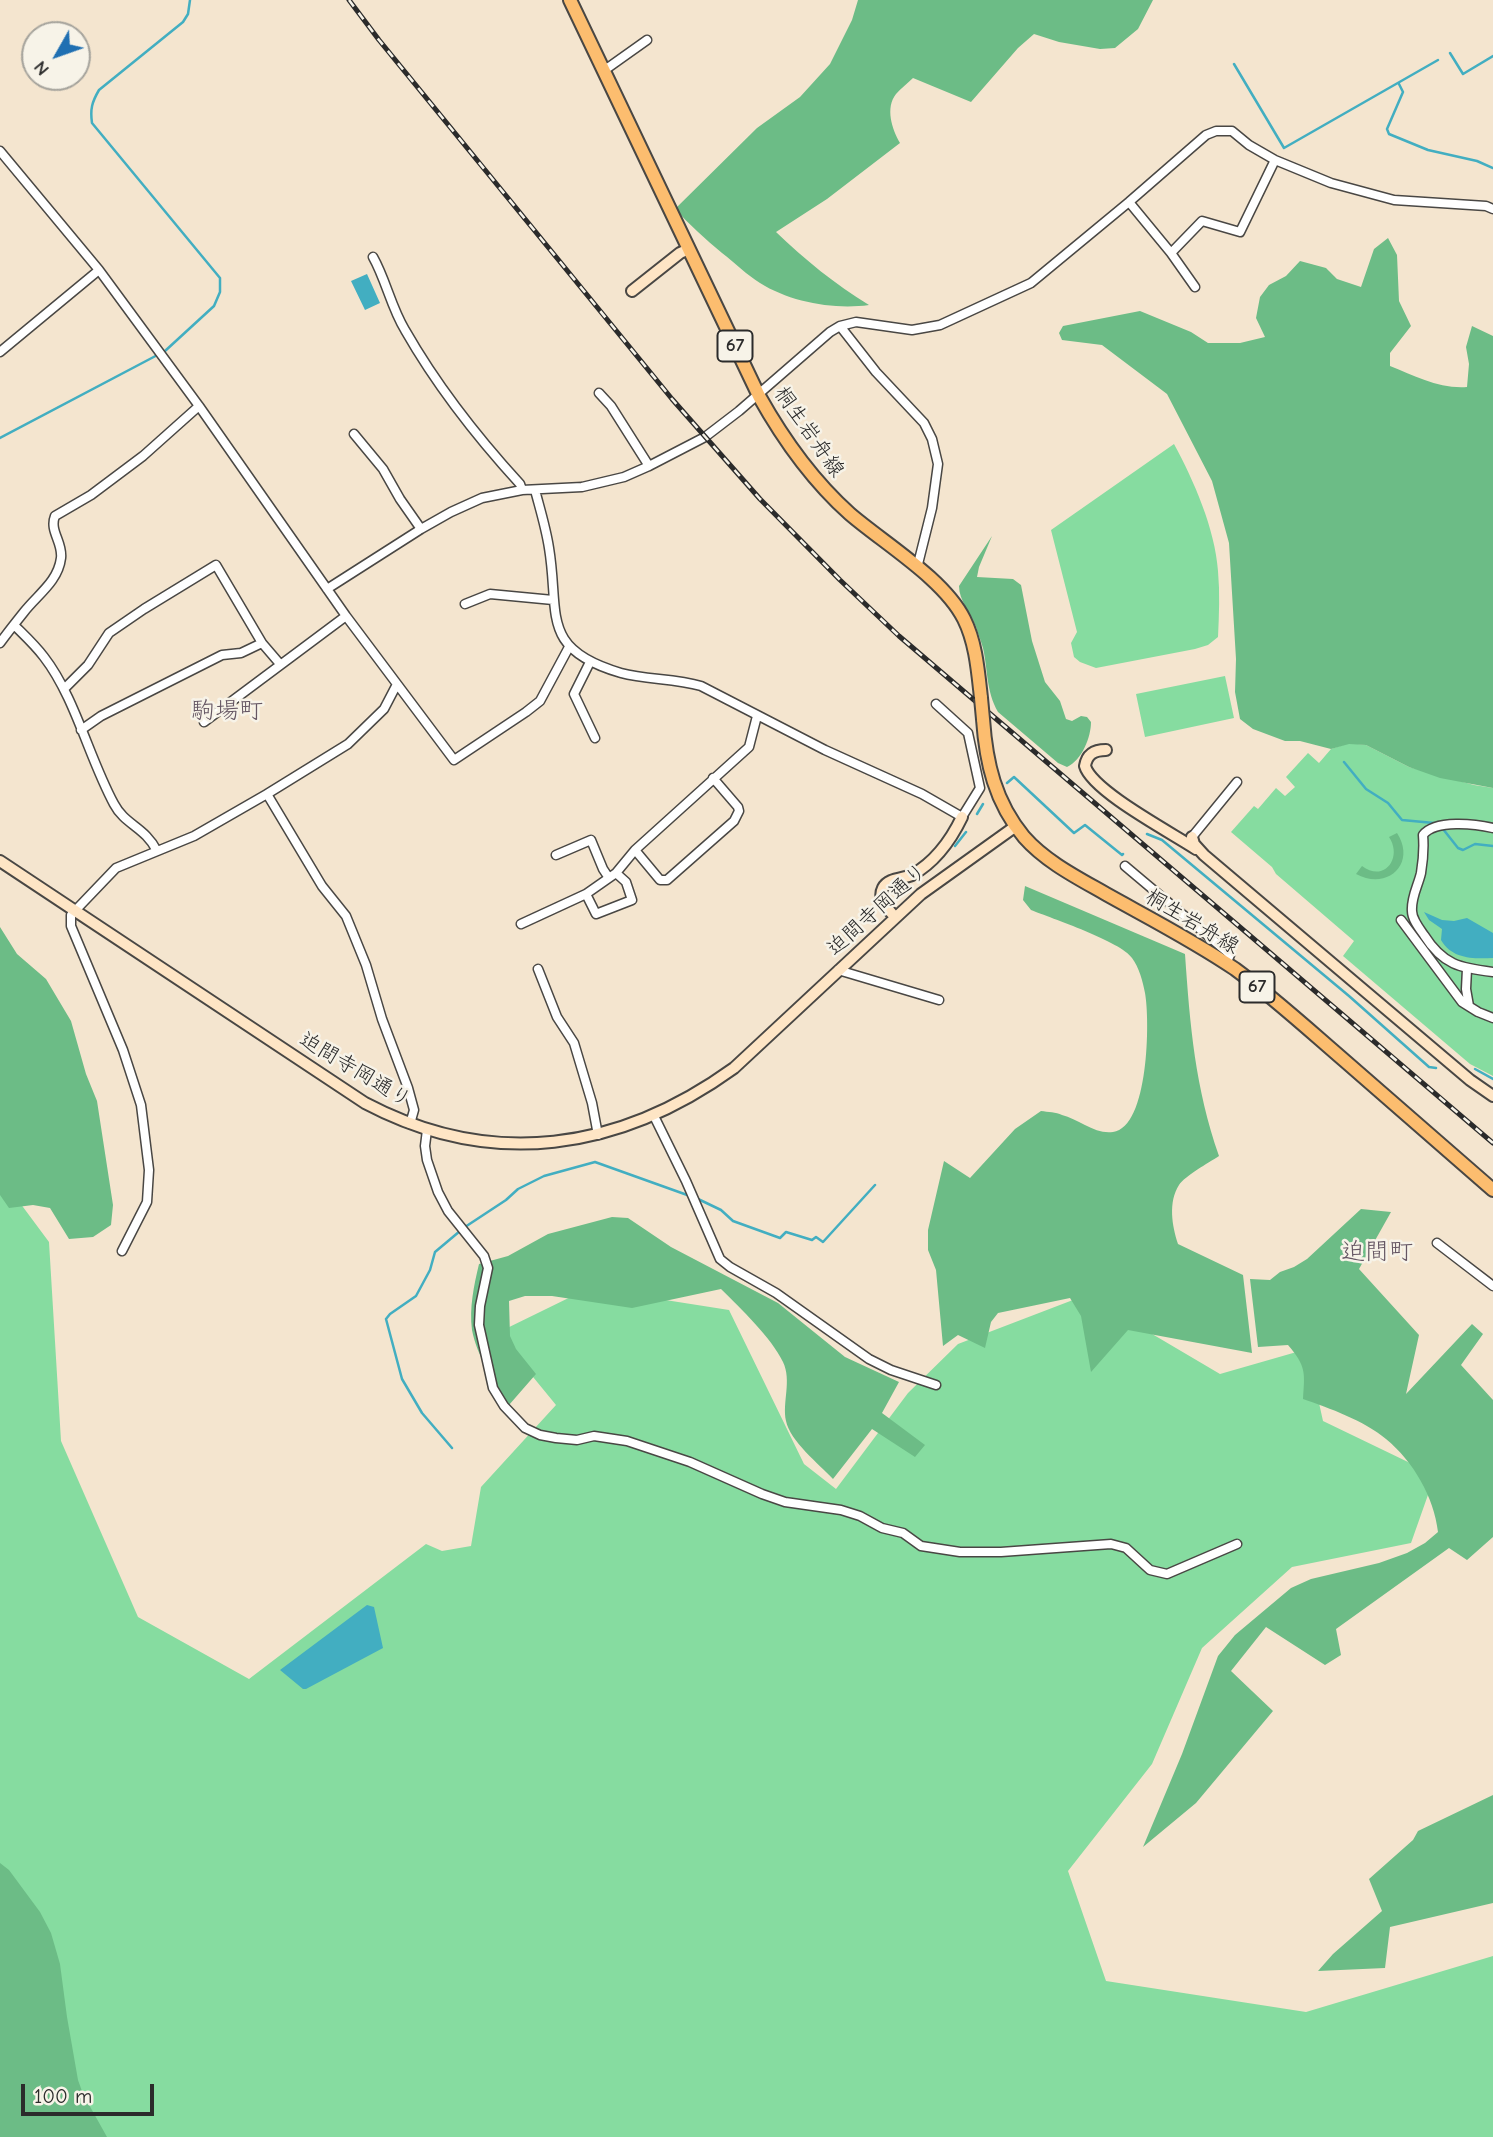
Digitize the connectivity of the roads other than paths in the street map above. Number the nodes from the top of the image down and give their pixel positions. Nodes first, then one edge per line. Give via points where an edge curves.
1 (570, 0) edge
2 (647, 40) dead end
3 (603, 68) junction
4 (0, 151) edge
5 (1275, 160) junction
6 (1129, 202) junction
7 (1493, 209) edge
8 (689, 249) junction
9 (1171, 253) junction
10 (373, 257) dead end
11 (99, 270) junction
12 (1195, 287) dead end
13 (632, 292) dead end
14 (840, 326) junction
15 (0, 352) edge
16 (599, 393) dead end
17 (759, 396) junction
18 (199, 406) junction
19 (354, 433) dead end
20 (649, 466) junction
21 (522, 490) junction
22 (535, 490) junction
23 (421, 529) junction
24 (917, 568) junction
25 (327, 589) junction
26 (553, 600) junction
27 (465, 604) dead end
28 (346, 616) junction
29 (14, 625) junction
30 (0, 642) edge
31 (262, 643) junction
32 (569, 647) junction
33 (590, 662) junction
34 (280, 664) junction
35 (396, 686) junction
36 (64, 689) junction
37 (936, 704) dead end
38 (757, 716) junction
39 (204, 722) dead end
40 (81, 730) junction
41 (595, 738) dead end
42 (1106, 750) dead end
43 (713, 778) junction
44 (1237, 782) dead end
45 (268, 794) junction
46 (962, 817) junction
47 (1016, 826) junction
48 (1493, 828) edge
49 (1192, 837) joint
50 (635, 850) junction
51 (157, 851) junction
52 (556, 855) dead end
53 (1204, 855) junction
54 (0, 861) edge
55 (1125, 866) dead end
56 (613, 875) junction
57 (586, 894) junction
58 (74, 911) junction
59 (895, 917) junction
60 (1413, 917) junction
61 (521, 924) dead end
62 (1226, 964) junction
63 (538, 969) dead end
64 (1467, 969) junction
65 (838, 970) junction
66 (1493, 972) edge
67 (939, 1000) dead end
68 (1469, 1006) junction
69 (1493, 1018) edge
70 (1493, 1096) edge
71 (654, 1116) junction
72 (410, 1124) junction
73 (427, 1130) junction
74 (598, 1135) junction
75 (1493, 1189) edge
76 (1437, 1243) dead end
77 (122, 1251) dead end
78 (1493, 1286) edge
79 (936, 1385) dead end
80 (1237, 1544) dead end

1 - 3 main road, 桐生岩舟線 / 67
2 - 3 street
3 - 8 main road, 桐生岩舟線 / 67
4 - 11 street
5 - 6 street via 1232,131 1216,131
5 - 7 street via 1331,183 1394,200
5 - 9 street via 1240,232 1202,221
6 - 9 street
6 - 14 street via 1031,283 940,325 912,330 856,322
8 - 13 street
8 - 17 main road, 桐生岩舟線 / 67
9 - 12 street
10 - 21 street via 424,362
11 - 15 street
11 - 18 street
14 - 17 street
14 - 24 street via 924,423 932,439 938,464
16 - 20 street
17 - 20 street via 705,437
17 - 24 main road, 桐生岩舟線 / 67 via 786,441 824,488
18 - 25 street
18 - 29 street via 143,456 55,516 54,531 61,548 57,573
19 - 23 street
20 - 22 street via 582,488
21 - 22 street
21 - 23 street via 482,498
22 - 26 street via 549,548
23 - 25 street
24 - 47 main road, 桐生岩舟線 / 67, bridge via 964,618 974,649 987,759 995,787
25 - 28 street
26 - 27 street via 490,594
26 - 32 street via 557,627
28 - 34 street
28 - 35 street
29 - 30 street
29 - 36 street via 44,657
31 - 34 street
31 - 36 street via 216,565 109,633 88,665
31 - 40 street via 241,653 222,655
32 - 33 street
32 - 35 street via 540,701 454,760
33 - 38 street via 624,674 701,686
33 - 41 street via 574,694
34 - 39 street
35 - 45 street via 384,709 348,744
36 - 40 street
37 - 46 street via 968,733 980,788
38 - 43 street via 749,747
38 - 46 street
40 - 51 street via 118,812 147,834
42 - 53 street via 1089,756 1088,775
43 - 50 street
43 - 50 street via 738,807 734,821 667,880 660,880
44 - 49 street
45 - 51 street via 194,836
45 - 72 street via 322,886 346,916 408,1088 414,1110
46 - 59 street via 935,856 914,873 883,887 883,904
47 - 59 street, 迫間寺岡通り
47 - 62 main road, 桐生岩舟線 / 67 via 1050,860
48 - 60 street via 1447,825 1425,831
49 - 53 street
50 - 56 street
51 - 58 street via 116,868
52 - 56 street via 591,839 603,869
53 - 70 street
54 - 58 street, 迫間寺岡通り
55 - 62 street via 1226,951 1230,955
56 - 57 street
56 - 57 street via 626,882 632,900 596,914
57 - 61 street
58 - 72 street, 迫間寺岡通り via 342,1089
58 - 77 street via 71,926 132,1074 147,1146 147,1202
59 - 65 street, 迫間寺岡通り
60 - 64 street via 1441,956
60 - 68 street via 1399,920
62 - 75 main road, 桐生岩舟線 / 67
63 - 74 street via 556,1017 574,1043
64 - 66 street
64 - 68 street
65 - 67 street
65 - 71 street, 迫間寺岡通り via 734,1068
68 - 69 street
71 - 74 street, 迫間寺岡通り
71 - 79 street via 720,1259 869,1359
72 - 73 street, 迫間寺岡通り
73 - 74 street, 迫間寺岡通り via 521,1143
73 - 80 street via 426,1153 438,1192 484,1255 488,1268 479,1325 493,1388 526,1428 556,1438 594,1436 627,1441 762,1494 860,1516 903,1533 921,1546 1001,1552 1111,1544 1126,1548 1150,1570 1167,1574
76 - 78 street

